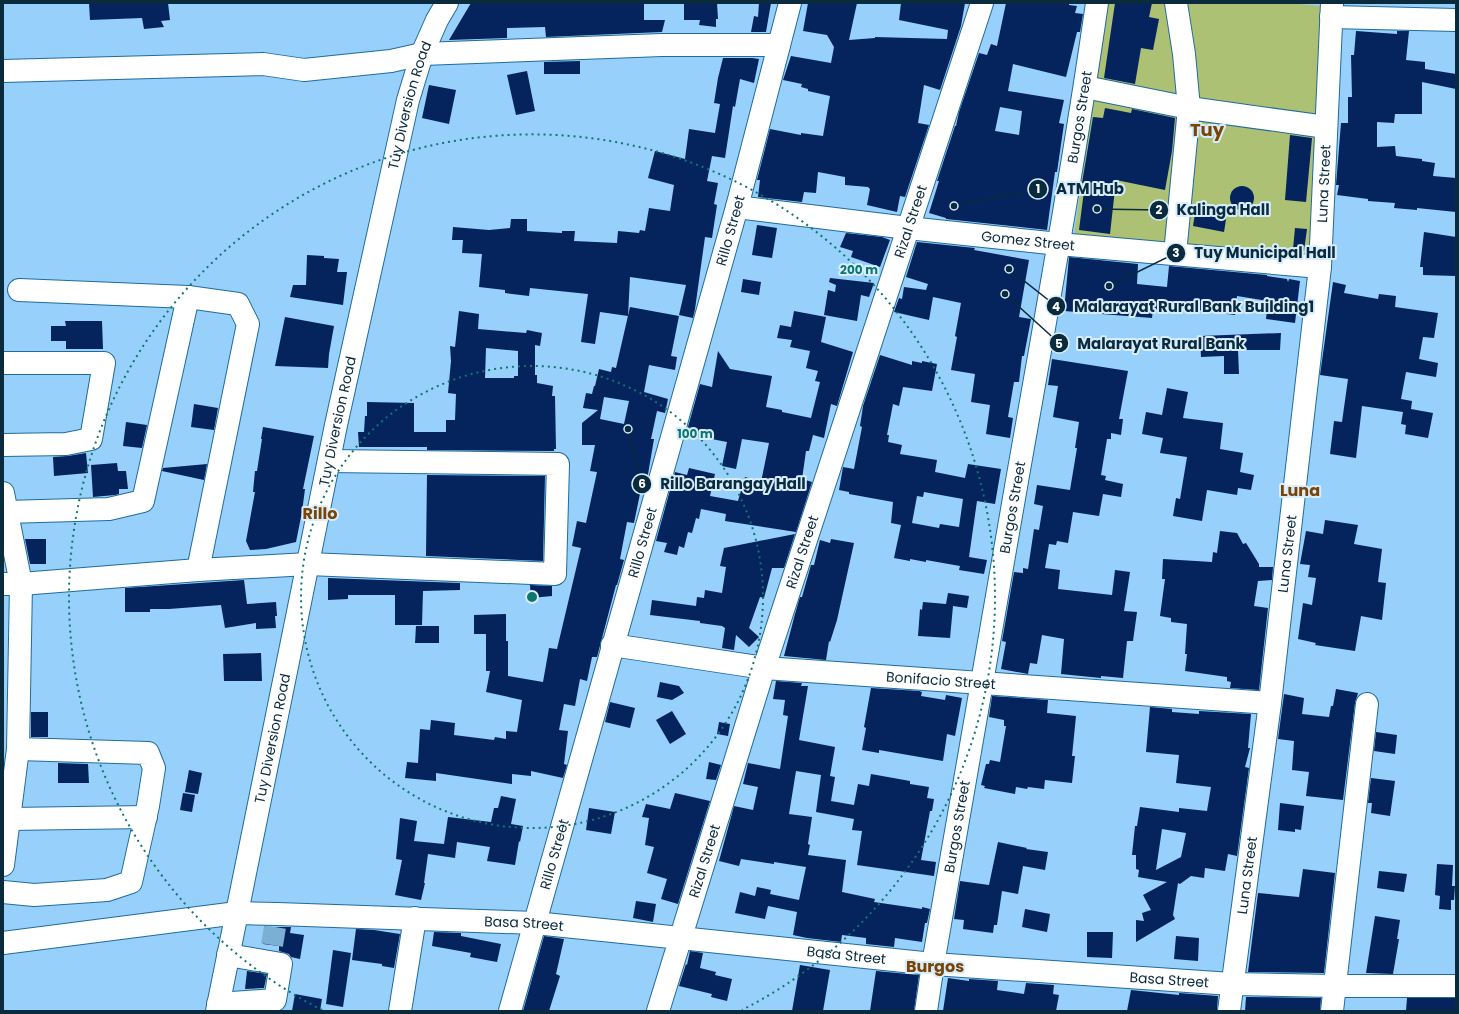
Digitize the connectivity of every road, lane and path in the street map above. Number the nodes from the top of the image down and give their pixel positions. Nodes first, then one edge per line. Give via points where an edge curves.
1 (447, 3) edge
2 (790, 3) edge
3 (982, 3) edge
4 (1097, 3) edge
5 (1176, 3) edge
6 (1331, 10) edge
7 (1456, 20) edge
8 (779, 45) junction
9 (422, 54) junction
10 (3, 71) edge
11 (1085, 87) junction
12 (1190, 108) junction
13 (1326, 127) junction
14 (737, 207) junction
15 (908, 228) junction
16 (1059, 244) junction
17 (1176, 254) junction
18 (1320, 267) junction
19 (19, 290) dead end
20 (188, 297) junction
21 (3, 363) edge
22 (3, 445) edge
23 (329, 461) junction
24 (5, 503) edge
25 (308, 564) junction
26 (198, 570) junction
27 (12, 584) edge
28 (612, 645) junction
29 (11, 654) edge
30 (764, 668) junction
31 (982, 682) junction
32 (1270, 703) junction
33 (1367, 704) dead end
34 (18, 750) junction
35 (146, 818) junction
36 (6, 833) edge
37 (3, 864) edge
38 (3, 892) edge
39 (237, 913) junction
40 (415, 918) junction
41 (535, 923) junction
42 (273, 937) junction
43 (681, 938) junction
44 (3, 943) edge
45 (228, 955) junction
46 (933, 964) junction
47 (1232, 984) junction
48 (1334, 986) junction
49 (1456, 986) edge
50 (218, 1008) edge
51 (400, 1011) edge
52 (510, 1011) edge
53 (658, 1011) edge
54 (926, 1011) edge
55 (1229, 1011) edge
56 (1332, 1011) edge

1 - 9 street, Tuy Diversion Road
2 - 8 street, Rillo Street
3 - 15 street, Rizal Street
4 - 11 street, Burgos Street
5 - 12 street
6 - 7 street
6 - 13 street, Luna Street
8 - 9 street via 662,45
8 - 14 street, Rillo Street
9 - 10 street via 391,61 304,70 263,64
9 - 23 street, Tuy Diversion Road via 408,100
11 - 12 street
11 - 16 street, Burgos Street
12 - 13 street
12 - 17 street
13 - 18 street, Luna Street
14 - 15 street, Gomez Street
14 - 28 street, Rillo Street
15 - 16 street, Gomez Street
15 - 30 street, Rizal Street
16 - 17 street, Gomez Street
16 - 31 street, Burgos Street
17 - 18 street, Gomez Street
18 - 32 street, Luna Street
19 - 20 street
20 - 24 street via 144,501 109,509
20 - 26 street via 238,304 248,324
21 - 22 street via 104,363 91,439 66,444
23 - 25 street, Tuy Diversion Road
23 - 25 street via 558,464 555,574
24 - 27 street
25 - 26 street
25 - 39 street, Tuy Diversion Road
26 - 27 street
27 - 29 street
28 - 30 street, Bonifacio Street
28 - 41 street, Rillo Street
29 - 34 street
30 - 31 street, Bonifacio Street
30 - 43 street, Rizal Street
31 - 32 street, Bonifacio Street
31 - 46 street, Burgos Street
32 - 47 street, Luna Street
33 - 48 street
34 - 35 street via 148,753 154,768
34 - 36 street
35 - 36 street
35 - 38 street via 131,882 107,890 34,895
36 - 37 street
39 - 42 street, Basa Street
39 - 44 street, Basa Street
39 - 45 street, Tuy Diversion Road
40 - 41 street, Basa Street
40 - 42 street, Basa Street
40 - 51 street
41 - 43 street, Basa Street
41 - 52 street, Rillo Street
42 - 45 street
42 - 50 street via 280,964 275,1000
43 - 46 street, Basa Street
43 - 53 street, Rizal Street
45 - 50 street, Tuy Diversion Road
46 - 47 street, Basa Street
46 - 54 street, Burgos Street
47 - 48 street, Basa Street
47 - 55 street, Luna Street
48 - 49 street, Basa Street
48 - 56 street

